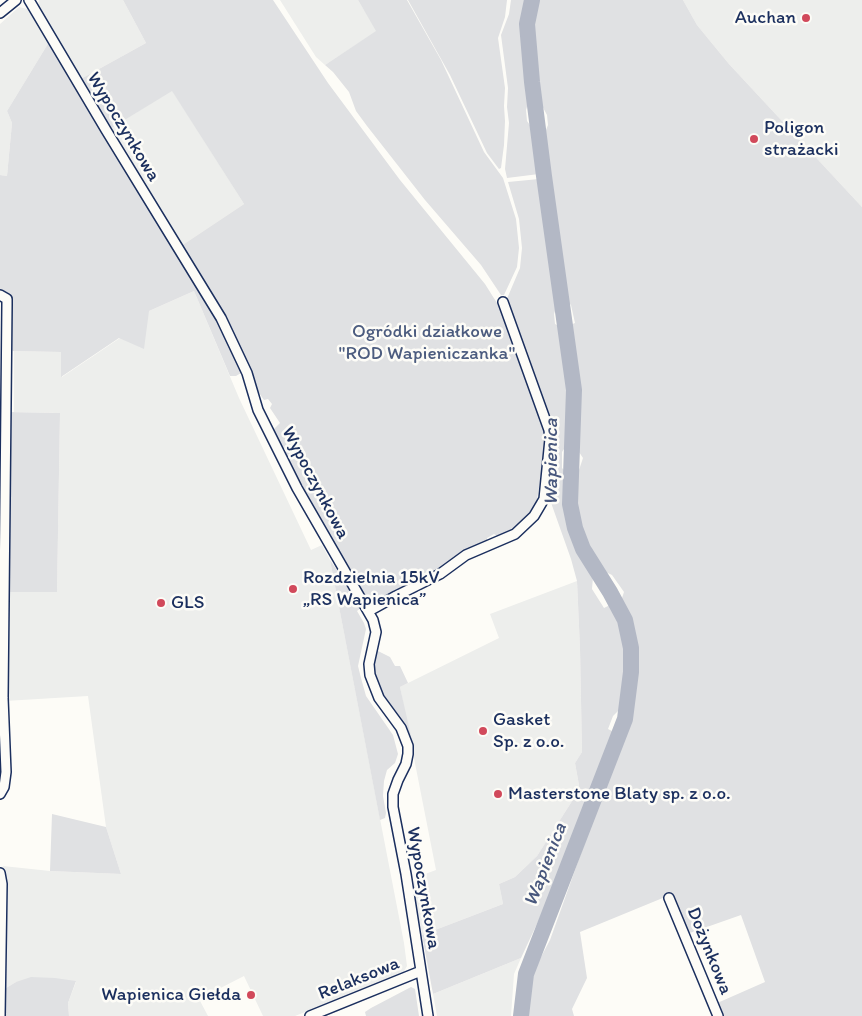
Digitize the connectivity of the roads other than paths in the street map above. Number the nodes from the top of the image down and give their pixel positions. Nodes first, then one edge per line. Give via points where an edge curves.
1 (16, 0) edge
2 (29, 0) edge
3 (0, 13) edge
4 (0, 295) edge
5 (503, 302) dead end
6 (369, 611) junction
7 (0, 794) edge
8 (0, 873) edge
9 (669, 898) dead end
10 (421, 971) junction
11 (0, 1016) edge
12 (310, 1016) edge
13 (428, 1016) edge
14 (718, 1016) edge

1 - 3 street
2 - 6 street, Wypoczynkowa via 221,318 247,373 258,410 297,488
4 - 7 street via 7,299 7,304 3,698 6,772
5 - 6 street via 549,430 544,499 534,516 515,534 466,555 440,574
6 - 10 street, Wypoczynkowa via 376,632 369,664 370,675 379,698 401,728 408,746 406,764 393,794 393,807
8 - 11 street
9 - 14 street, Dożynkowa
10 - 12 street, Relaksowa
10 - 13 street, Wypoczynkowa

